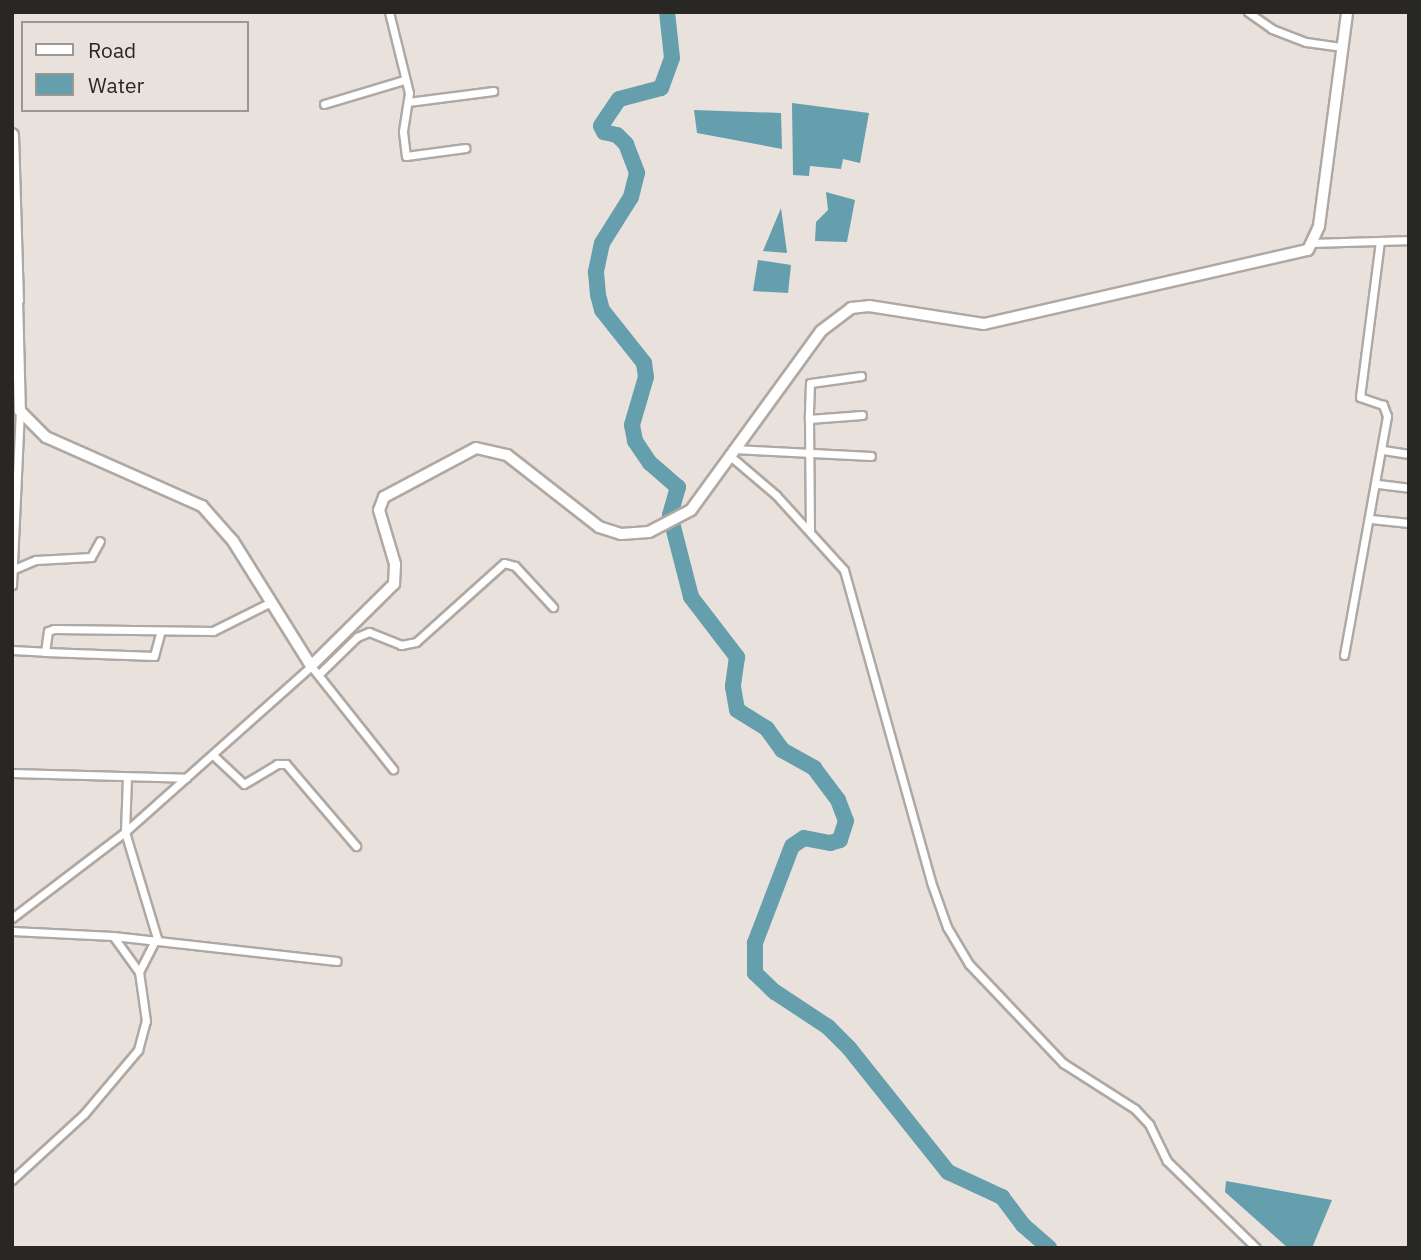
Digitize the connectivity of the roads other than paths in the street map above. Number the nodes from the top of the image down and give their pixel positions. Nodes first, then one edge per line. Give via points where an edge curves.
1 (389, 12) edge
2 (1248, 12) edge
3 (1348, 12) edge
4 (1341, 47) junction
5 (404, 80) junction
6 (493, 91) dead end
7 (408, 102) junction
8 (324, 104) dead end
9 (12, 135) edge
10 (465, 148) dead end
11 (1409, 240) edge
12 (1380, 241) junction
13 (1314, 243) junction
14 (14, 300) edge
15 (861, 376) dead end
16 (20, 411) junction
17 (862, 415) dead end
18 (809, 419) junction
19 (15, 449) edge
20 (1383, 450) junction
21 (731, 452) junction
22 (810, 453) junction
23 (1409, 454) edge
24 (871, 456) dead end
25 (1378, 484) junction
26 (1409, 488) edge
27 (1371, 519) junction
28 (1409, 523) edge
29 (810, 530) junction
30 (13, 535) edge
31 (100, 541) dead end
32 (12, 570) edge
33 (12, 585) edge
34 (270, 603) junction
35 (553, 607) dead end
36 (160, 633) junction
37 (12, 650) edge
38 (45, 652) junction
39 (1343, 655) dead end
40 (315, 670) junction
41 (212, 755) junction
42 (393, 769) dead end
43 (12, 773) edge
44 (127, 777) junction
45 (187, 778) junction
46 (125, 832) junction
47 (356, 846) dead end
48 (12, 918) edge
49 (12, 931) edge
50 (113, 936) junction
51 (156, 942) junction
52 (337, 961) dead end
53 (139, 972) junction
54 (12, 1180) edge
55 (1256, 1248) edge

1 - 5 street
2 - 4 street via 1272,29 1306,42
3 - 4 street
4 - 13 street
5 - 7 street
5 - 8 street
6 - 7 street
7 - 10 street via 403,132 407,157
9 - 14 main road
11 - 12 street
12 - 13 street
12 - 20 street via 1360,397 1385,408
13 - 21 street via 1299,254 984,324 869,306 851,308 821,331
14 - 16 street
15 - 18 street via 810,383
16 - 19 street
16 - 34 street via 46,437 202,506 233,541
17 - 18 street
18 - 22 street
19 - 30 street
20 - 23 street
20 - 25 street
21 - 22 street
21 - 29 street
21 - 40 street via 691,510 649,532 621,534 599,527 507,455 477,448 384,497 379,510 395,564 394,583
22 - 24 street
22 - 29 street
25 - 26 street
25 - 27 street
27 - 28 street
27 - 39 street
29 - 55 street via 844,570 931,882 947,927 969,964 1063,1063 1135,1109 1149,1124 1167,1161
30 - 32 street
31 - 32 street via 90,558 36,560
32 - 33 street
34 - 36 street via 213,631
34 - 40 street
35 - 40 street via 515,566 504,563 416,642 401,645 369,632
36 - 38 street via 154,656
36 - 38 street via 54,629 48,631
37 - 38 street
40 - 41 street
40 - 42 street
41 - 45 street
41 - 47 street via 244,784 277,764 286,764
43 - 44 street
44 - 45 street
44 - 46 street
45 - 46 street
46 - 48 street
46 - 51 street
49 - 50 street
50 - 51 street
50 - 53 street
51 - 52 street
51 - 53 street
53 - 54 street via 146,1021 132,1062

